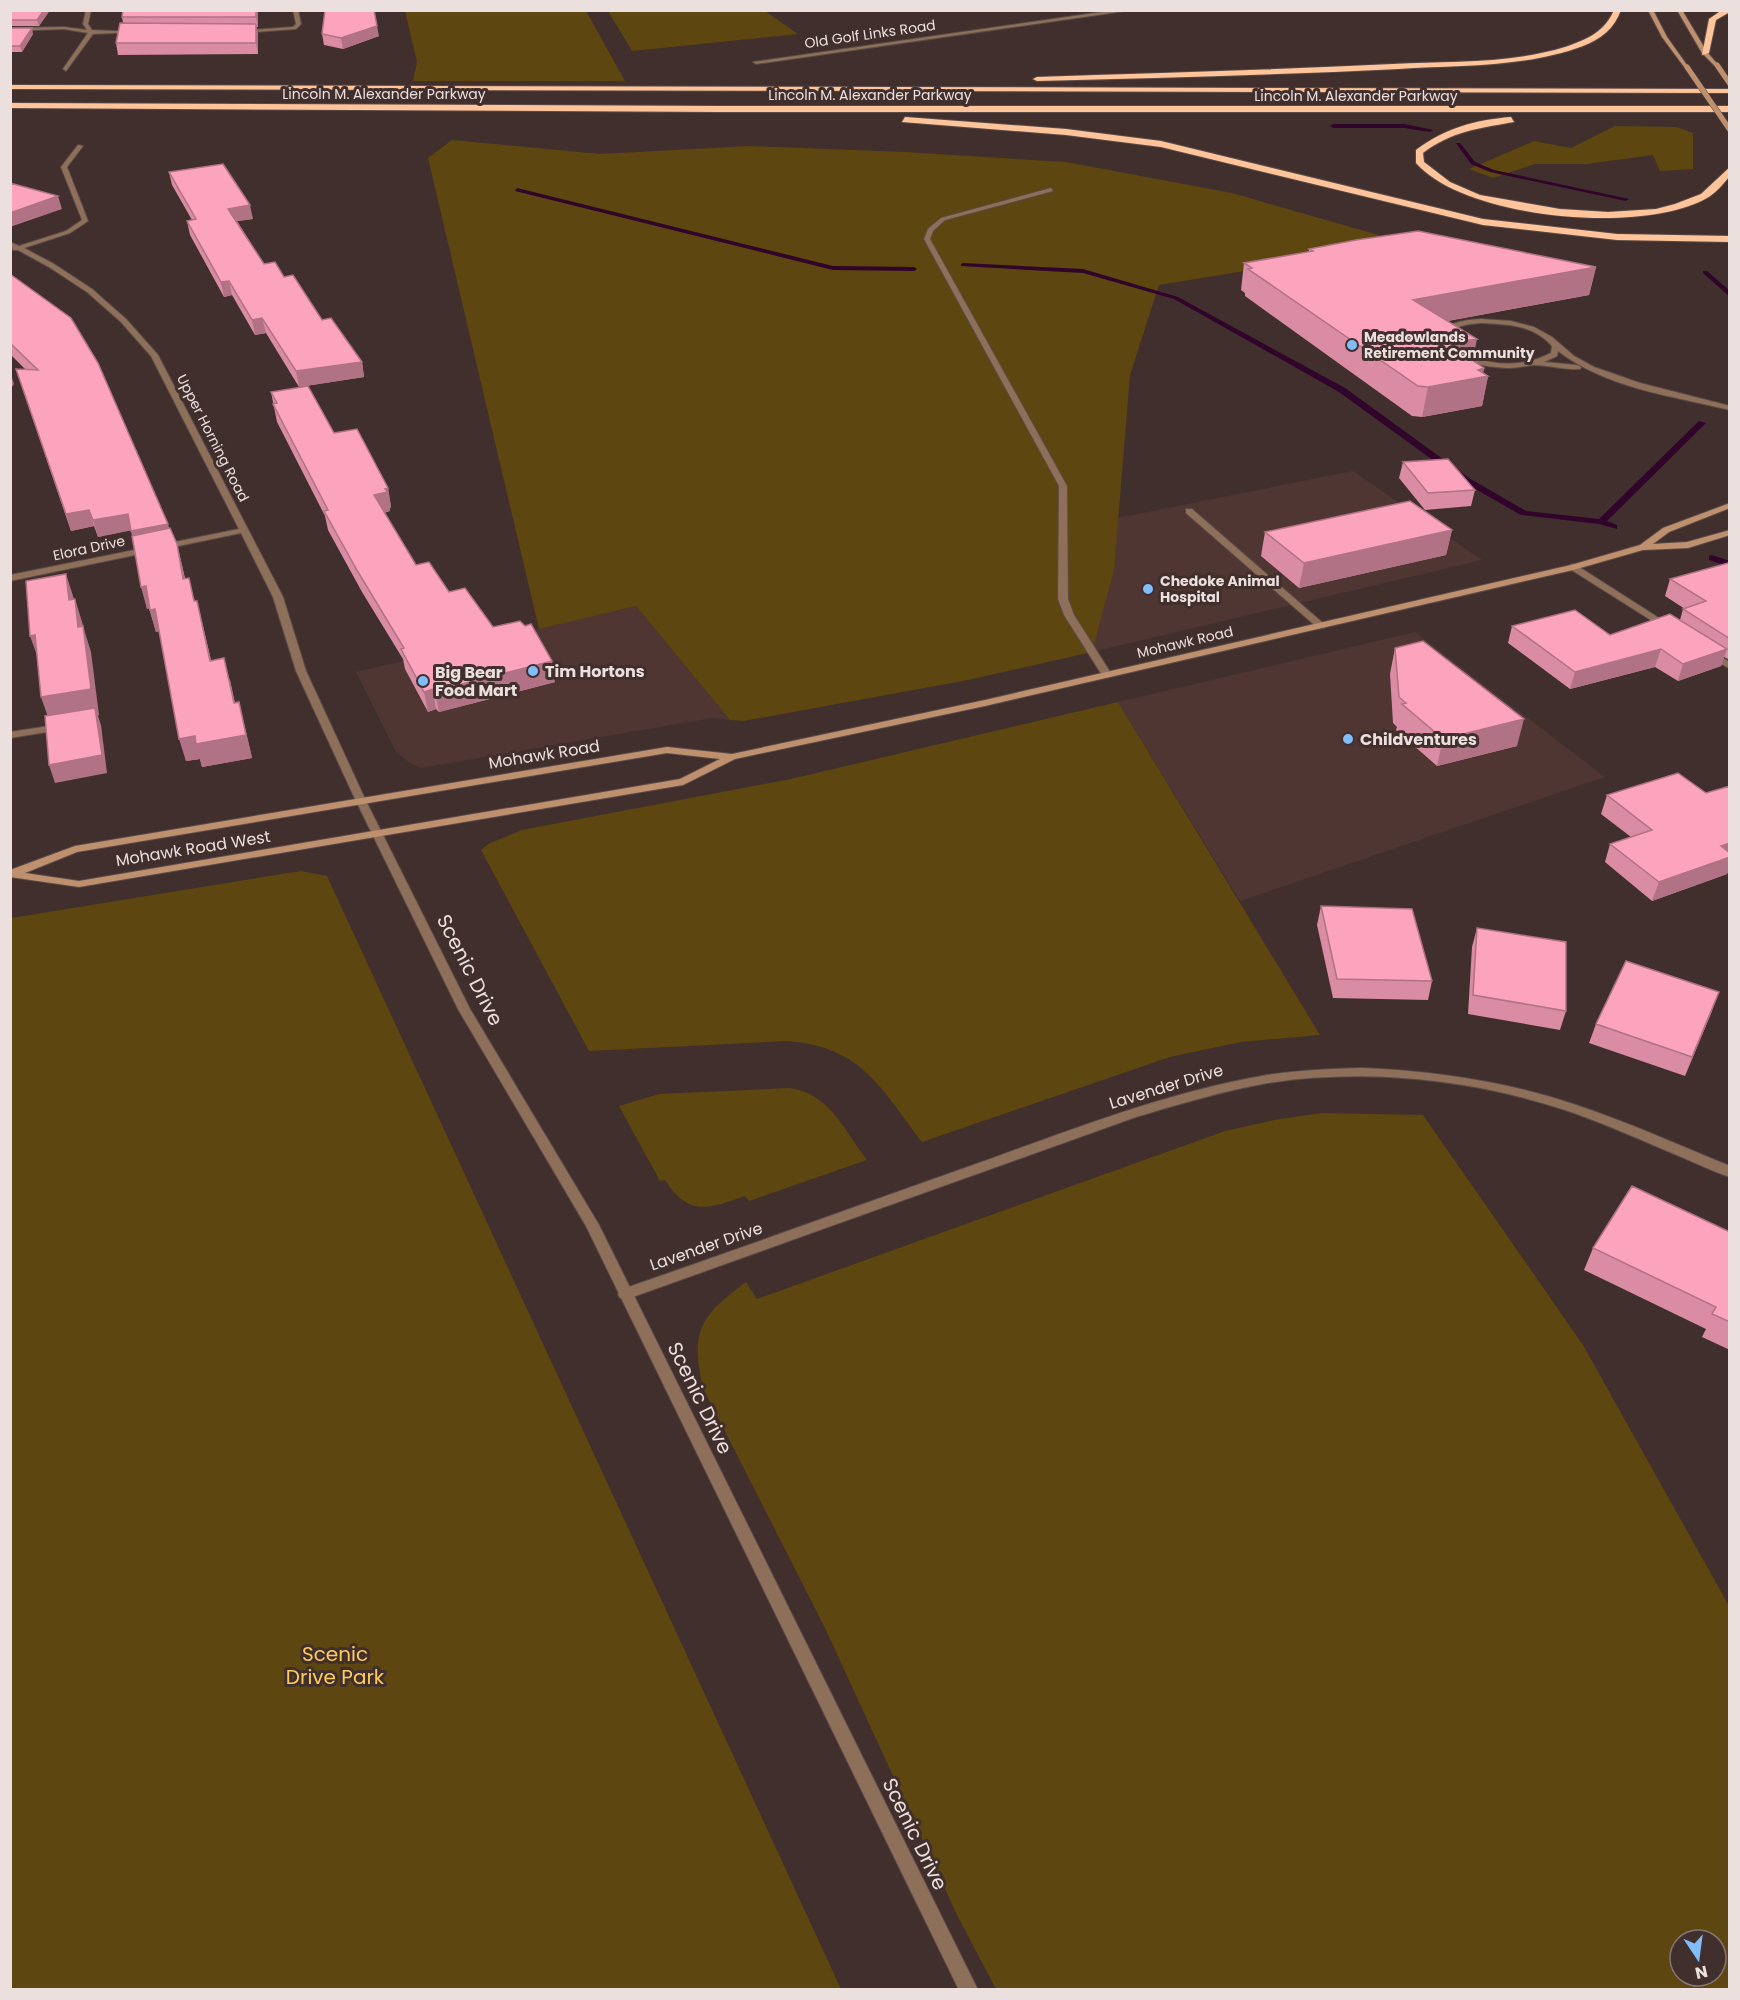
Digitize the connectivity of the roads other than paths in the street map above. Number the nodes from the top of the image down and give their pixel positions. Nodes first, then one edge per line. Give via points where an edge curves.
1 (89, 10) edge
2 (295, 10) edge
3 (1130, 10) edge
4 (1618, 10) edge
5 (1650, 10) edge
6 (1679, 10) edge
7 (1728, 10) edge
8 (10, 30) edge
9 (91, 32) junction
10 (137, 32) edge
11 (228, 32) edge
12 (1705, 53) junction
13 (756, 62) dead end
14 (66, 69) dead end
15 (1730, 84) edge
16 (10, 87) edge
17 (694, 90) junction
18 (1730, 91) edge
19 (1630, 92) junction
20 (10, 105) edge
21 (718, 109) junction
22 (1730, 111) edge
23 (877, 119) dead end
24 (889, 120) dead end
25 (1730, 129) edge
26 (80, 146) dead end
27 (1730, 170) edge
28 (1051, 190) dead end
29 (1730, 239) edge
30 (10, 244) edge
31 (19, 248) junction
32 (10, 250) edge
33 (1556, 346) junction
34 (1531, 364) junction
35 (1592, 369) junction
36 (1730, 408) edge
37 (1730, 505) edge
38 (1189, 511) dead end
39 (244, 530) junction
40 (1730, 532) edge
41 (1643, 547) junction
42 (1573, 567) junction
43 (10, 578) edge
44 (1321, 626) junction
45 (1680, 635) edge
46 (1700, 647) edge
47 (1730, 666) edge
48 (1107, 675) junction
49 (69, 726) edge
50 (10, 735) edge
51 (732, 757) junction
52 (361, 801) junction
53 (378, 834) junction
54 (11, 874) edge
55 (1730, 1172) edge
56 (625, 1294) junction
57 (969, 1989) edge

1 - 9 street via 85,24
2 - 11 street via 299,24 294,28
3 - 13 street, Old Golf Links Road
4 - 17 highway via 1611,25 1596,37 1549,53 1507,60 1280,72 821,83
5 - 25 main road, bridge
6 - 12 main road
7 - 12 highway via 1713,19
8 - 9 street via 64,28
9 - 10 street
9 - 14 street
12 - 15 main road, bridge
15 - 19 highway
16 - 17 highway, Lincoln M. Alexander Parkway
17 - 19 highway, Lincoln M. Alexander Parkway
18 - 19 highway, Lincoln M. Alexander Parkway
20 - 21 highway, Lincoln M. Alexander Parkway
21 - 22 highway, Lincoln M. Alexander Parkway
21 - 23 highway
22 - 27 highway via 1501,120 1448,132 1419,152 1420,163 1467,194 1572,213 1635,213 1680,206 1702,197
24 - 29 highway via 974,124 1161,144 1483,222 1617,237
26 - 31 street via 64,167 85,221 68,232
28 - 48 street via 943,219 927,238 1063,486 1063,599
30 - 31 street, Upper Horning Road
31 - 32 street
31 - 39 street, Upper Horning Road via 90,289 140,336 154,355
33 - 34 street via 1554,354 1546,360
33 - 34 street via 1538,331 1501,322 1463,322 1445,329 1440,336 1442,344 1465,358 1505,365
33 - 35 street via 1568,358
34 - 35 street
35 - 36 street
37 - 41 main road, Mohawk Road via 1666,530
38 - 44 street
39 - 43 street, Elora Drive
39 - 52 street, Upper Horning Road via 278,597 302,671
40 - 41 main road, Mohawk Road via 1688,545
41 - 42 main road, Mohawk Road
42 - 44 main road, Mohawk Road
42 - 45 street
44 - 48 main road, Mohawk Road
46 - 47 street
48 - 51 main road, Mohawk Road
49 - 50 street
51 - 52 main road, Mohawk Road via 667,750
51 - 53 main road, Mohawk Road via 683,782
52 - 53 street, Upper Horning Road
52 - 54 main road, Mohawk Road West via 75,849
53 - 54 main road, Mohawk Road West via 79,884
53 - 56 street, Scenic Drive via 465,1009 570,1185
55 - 56 street, Lavender Drive via 1592,1115 1494,1088 1389,1074 1286,1075 1213,1088 1128,1115
56 - 57 street, Scenic Drive

